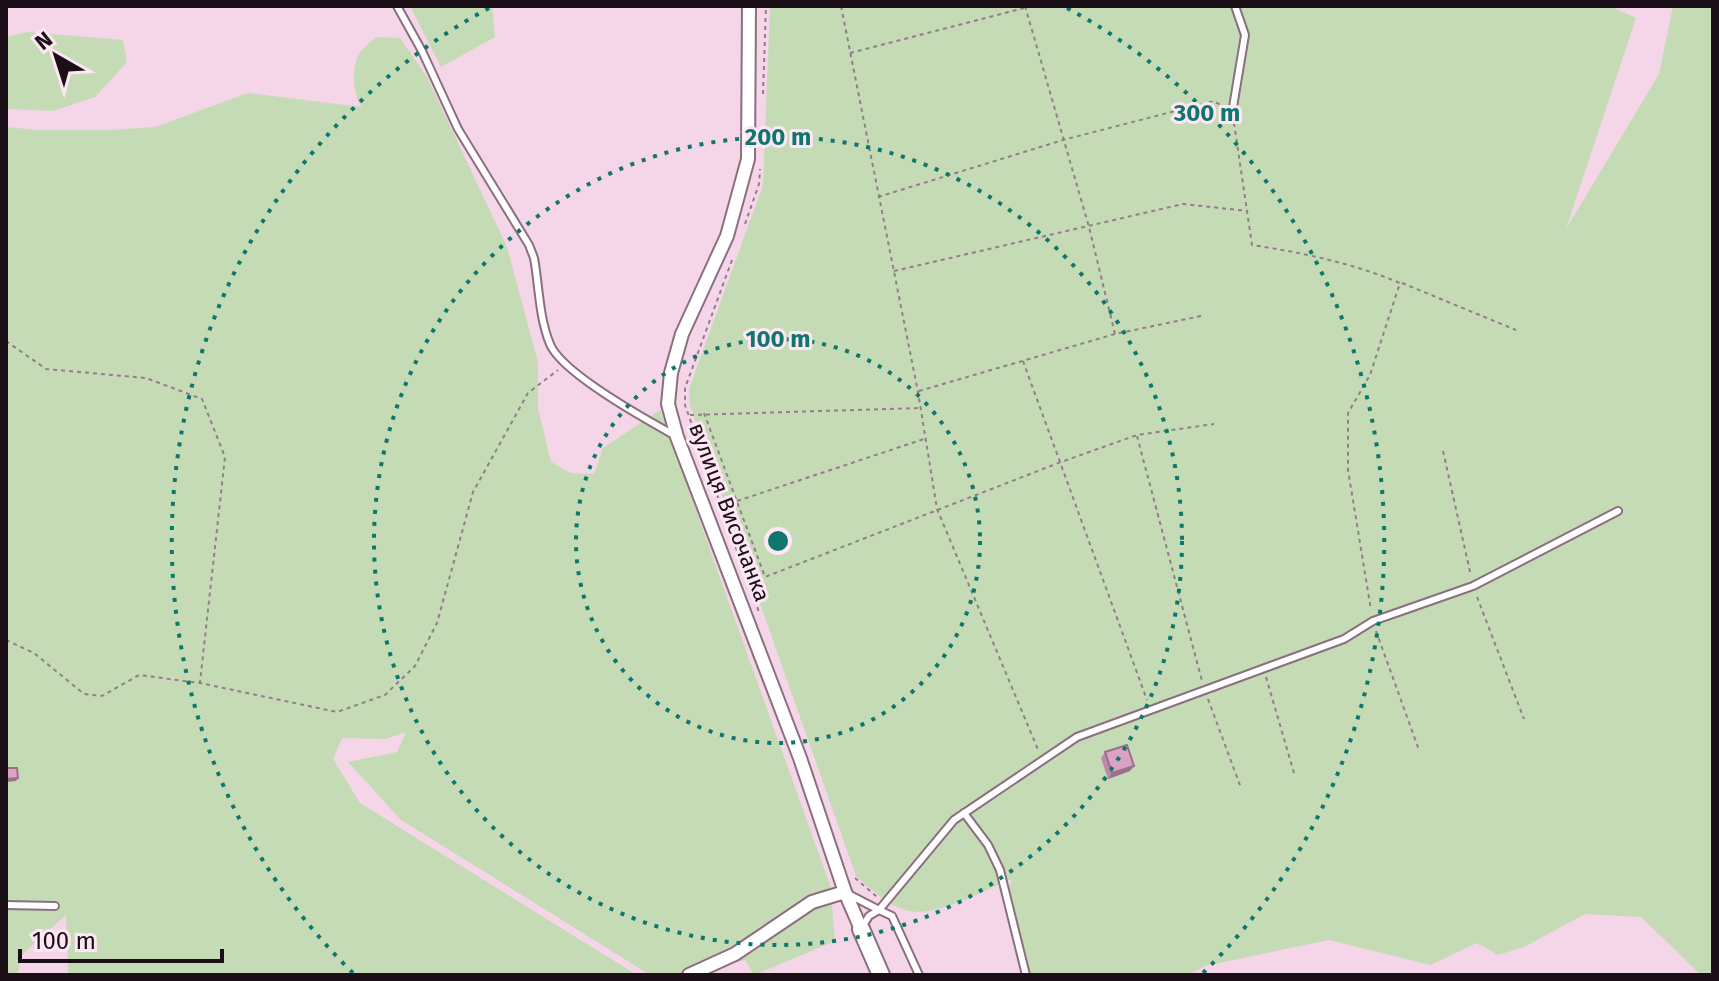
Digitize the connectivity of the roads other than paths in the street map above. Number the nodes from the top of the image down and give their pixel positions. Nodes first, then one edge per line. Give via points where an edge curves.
1 (397, 6) edge
2 (749, 6) edge
3 (1235, 6) edge
4 (1232, 113) road end
5 (677, 437) junction
6 (1618, 511) dead end
7 (964, 813) junction
8 (845, 892) junction
9 (6, 905) edge
10 (55, 906) dead end
11 (879, 910) junction
12 (861, 929) junction
13 (689, 975) edge
14 (881, 975) edge
15 (919, 975) edge
16 (1026, 975) edge

1 - 5 lane via 458,129 529,245 550,346 566,365
2 - 5 street, вулиця Височанка via 748,159 727,236 682,334 671,373 668,404
3 - 4 lane via 1245,35
5 - 8 street, вулиця Височанка via 800,758
6 - 7 lane via 1473,586 1077,737
7 - 11 lane
7 - 16 lane via 1000,870
8 - 11 lane
8 - 12 street, вулиця Височанка
8 - 13 street via 812,902 735,954
9 - 10 lane
11 - 12 lane
11 - 15 lane via 892,916
12 - 14 street, вулиця Височанка

